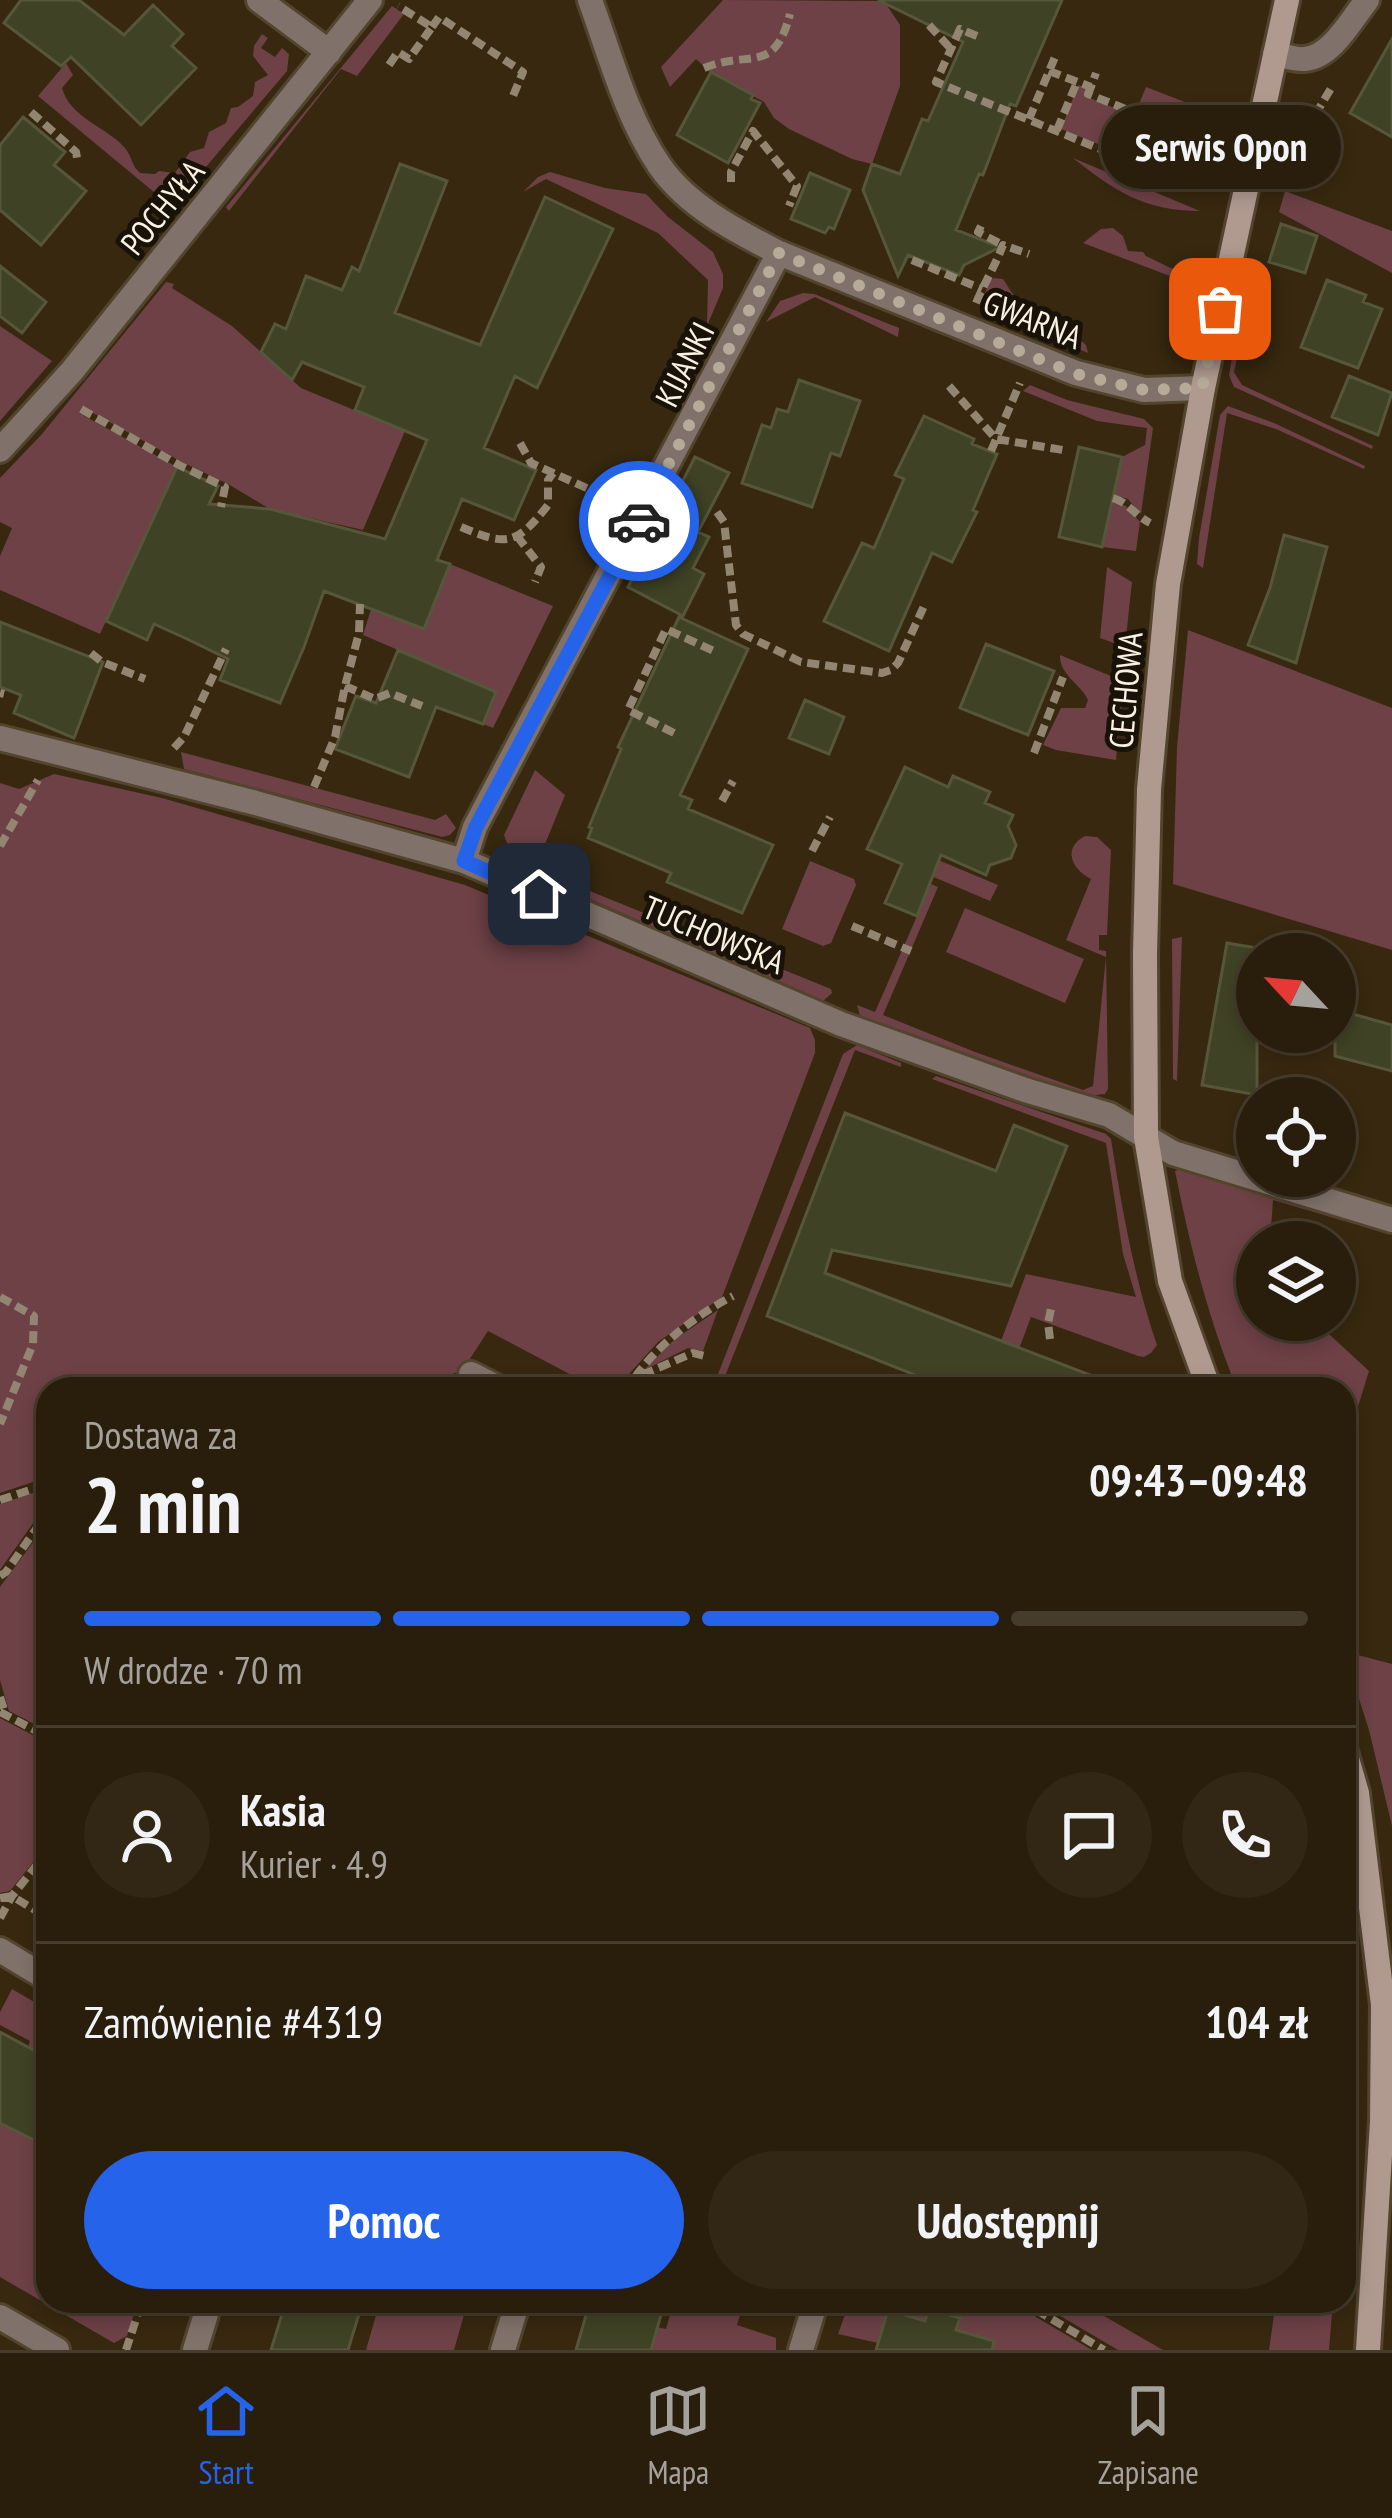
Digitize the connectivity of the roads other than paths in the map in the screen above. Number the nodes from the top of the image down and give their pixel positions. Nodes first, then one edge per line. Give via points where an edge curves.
1 (259, 0) edge
2 (370, 0) edge
3 (590, 0) edge
4 (1287, 0) edge
5 (1367, 0) edge
6 (329, 52) junction
7 (1275, 54) junction
8 (779, 253) junction
9 (1202, 388) junction
10 (0, 450) edge
11 (0, 738) edge
12 (464, 861) junction
13 (1146, 1137) junction
14 (1392, 1220) edge
15 (471, 1374) dead end
16 (477, 1377) edge
17 (1205, 1377) edge
18 (1356, 1790) edge
19 (0, 1950) edge
20 (36, 1972) edge
21 (1387, 2005) edge
22 (206, 2313) edge
23 (514, 2313) edge
24 (812, 2313) edge
25 (0, 2317) edge
26 (57, 2350) edge
27 (195, 2350) edge
28 (503, 2350) edge
29 (801, 2350) edge
30 (1368, 2350) edge

1 - 6 street
2 - 6 street, POCHYŁA
3 - 8 street via 659,165 702,207
4 - 7 street, CECHOWA
5 - 7 street via 1319,55
6 - 10 street, POCHYŁA
7 - 9 street, CECHOWA
8 - 9 street, GWARNA via 1076,374 1144,390
8 - 12 street, KIJANKI
9 - 13 street, CECHOWA via 1168,584 1149,789
11 - 12 street, TUCHOWSKA
12 - 13 street, TUCHOWSKA via 841,1024 1109,1115
13 - 14 street, TUCHOWSKA via 1173,1153
13 - 17 street, CECHOWA via 1170,1281
15 - 16 street
18 - 21 street
19 - 20 street
21 - 30 street
22 - 27 street
23 - 28 street
24 - 29 street
25 - 26 street

